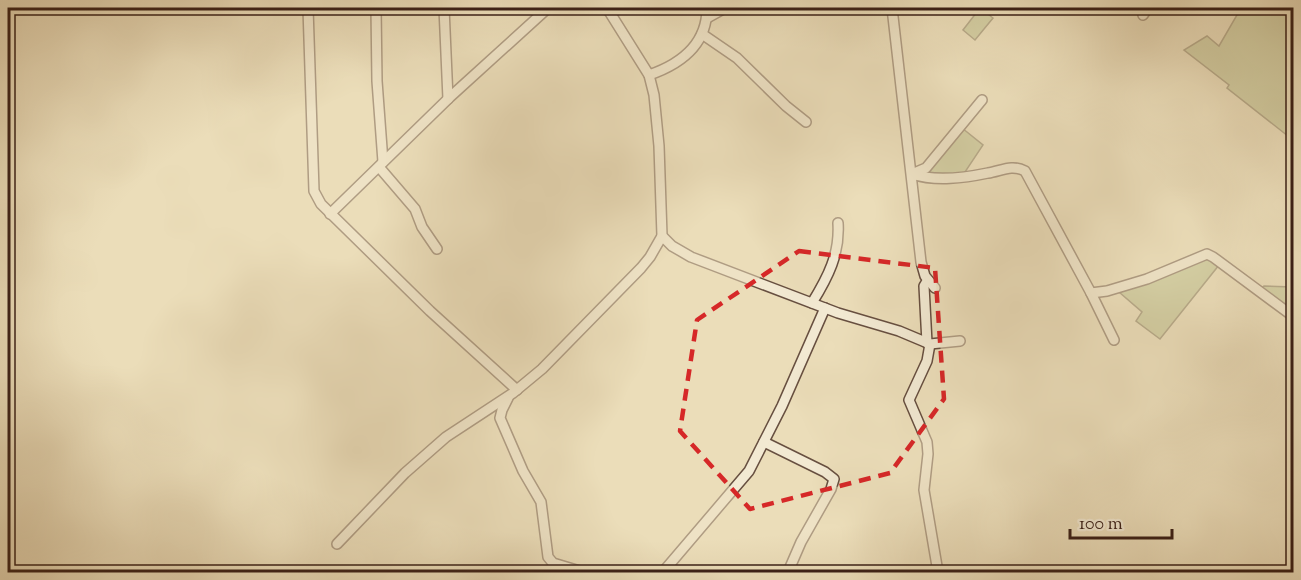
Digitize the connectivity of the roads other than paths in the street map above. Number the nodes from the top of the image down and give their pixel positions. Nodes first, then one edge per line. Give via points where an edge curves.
1 (308, 8) edge
2 (376, 8) edge
3 (444, 8) edge
4 (548, 8) edge
5 (607, 8) edge
6 (725, 8) edge
7 (892, 8) edge
8 (707, 13) edge
9 (702, 34) junction
10 (649, 75) junction
11 (448, 99) junction
12 (982, 100) dead end
13 (806, 122) dead end
14 (381, 165) junction
15 (912, 174) junction
16 (330, 214) junction
17 (838, 223) dead end
18 (662, 236) junction
19 (436, 249) dead end
20 (927, 281) junction
21 (935, 288) dead end
22 (1091, 292) junction
23 (812, 303) junction
24 (825, 308) junction
25 (1293, 317) edge
26 (1114, 340) dead end
27 (960, 341) dead end
28 (929, 344) junction
29 (513, 393) junction
30 (764, 442) junction
31 (337, 544) dead end
32 (583, 573) edge
33 (663, 573) edge
34 (788, 573) edge
35 (938, 573) edge

1 - 16 street via 314,191
2 - 14 street
3 - 11 street
4 - 11 street
5 - 10 street
6 - 8 street
7 - 15 street
8 - 9 street
9 - 10 street via 685,57
9 - 13 street via 738,58
10 - 18 street via 657,110
11 - 14 street
12 - 15 street via 926,168
14 - 16 street
14 - 19 street via 415,209
15 - 20 street
15 - 22 street via 941,178 1014,167 1025,171
16 - 29 street
17 - 23 street via 839,246 834,262
18 - 23 street via 691,257
18 - 29 street via 641,268
20 - 21 street
20 - 28 street via 924,286
22 - 25 street via 1139,281 1207,254
22 - 26 street
23 - 24 street
24 - 28 street
24 - 30 street
27 - 28 street
28 - 35 street via 927,361 909,400 927,442 924,490
29 - 31 street via 433,448
29 - 32 street via 500,418 523,471 542,502 548,557 553,563
30 - 33 street via 749,471
30 - 34 street via 831,475 834,481

